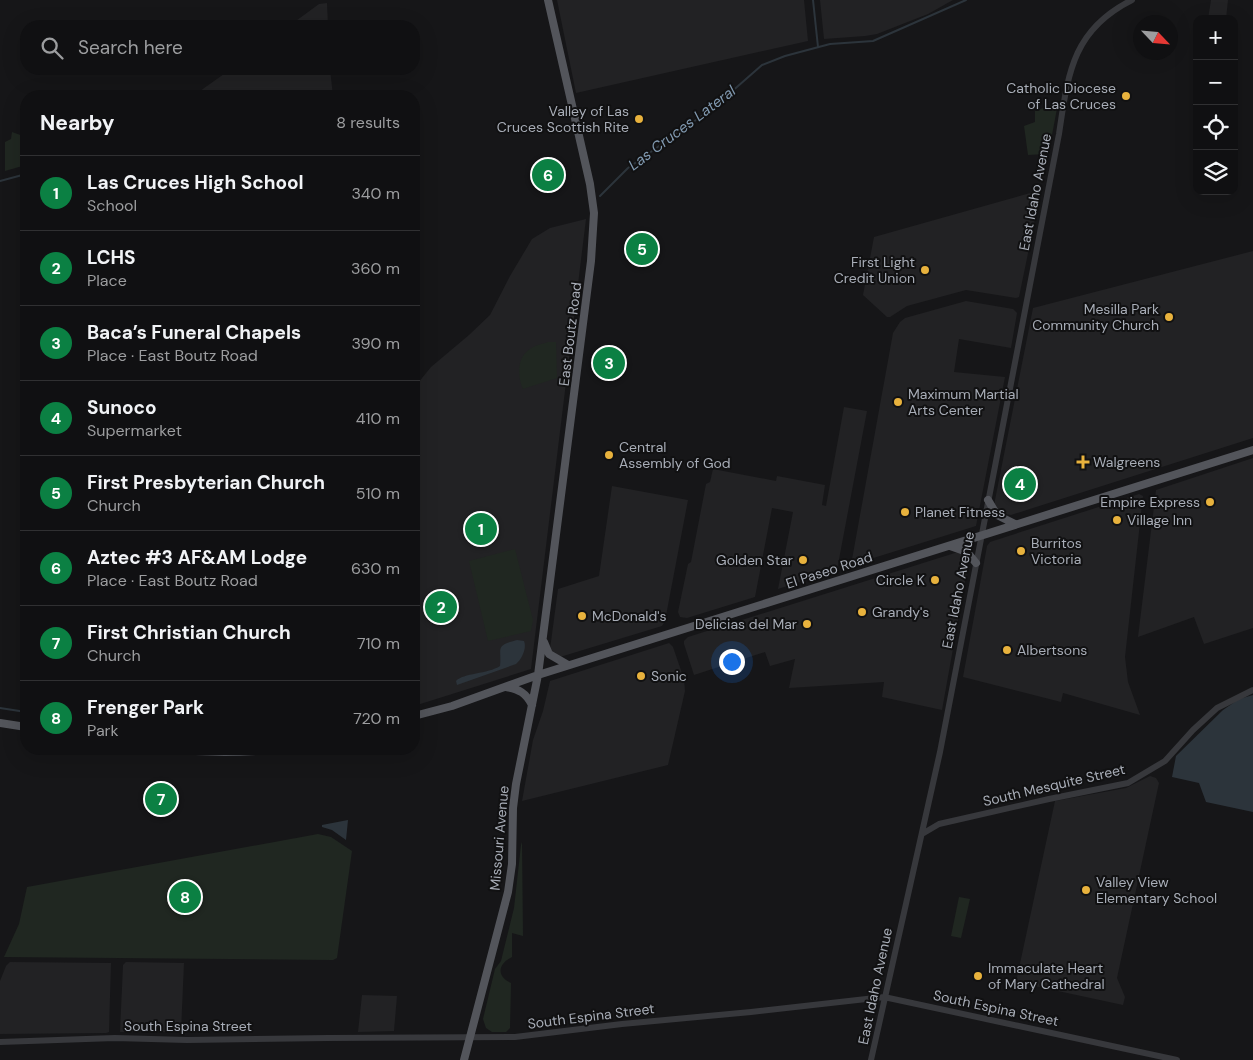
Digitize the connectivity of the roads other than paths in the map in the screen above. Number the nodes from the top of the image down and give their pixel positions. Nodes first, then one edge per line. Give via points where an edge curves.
1 (548, 0) edge
2 (1132, 0) edge
3 (1253, 450) edge
4 (988, 500) junction
5 (1015, 524) junction
6 (981, 534) junction
7 (948, 545) junction
8 (976, 563) junction
9 (543, 640) junction
10 (568, 665) junction
11 (538, 675) junction
12 (504, 687) junction
13 (1253, 690) edge
14 (532, 705) junction
15 (420, 714) edge
16 (0, 723) edge
17 (20, 726) edge
18 (922, 834) junction
19 (884, 998) junction
20 (471, 1037) junction
21 (0, 1042) edge
22 (464, 1060) edge
23 (871, 1060) edge
24 (1177, 1060) edge

1 - 9 main road, East Boutz Road via 594,213 585,318
2 - 4 street, East Idaho Avenue via 1102,19 1087,35 1066,82 1059,134
3 - 5 main road, El Paseo Road
4 - 5 main road via 997,515
4 - 6 street, East Idaho Avenue
5 - 6 main road, El Paseo Road
6 - 7 main road, El Paseo Road
6 - 8 street, East Idaho Avenue
7 - 8 main road via 962,549
7 - 10 main road, El Paseo Road
8 - 18 street, East Idaho Avenue
9 - 10 main road via 548,654
9 - 11 main road, East Boutz Road
10 - 11 main road, El Paseo Road
11 - 12 main road, El Paseo Road
11 - 14 main road, Missouri Avenue
12 - 14 main road via 523,692
12 - 15 main road, El Paseo Road
13 - 18 street, South Mesquite Street via 1217,708 1165,761 1128,783 939,824
14 - 20 main road, Missouri Avenue via 516,784 508,892
16 - 17 main road
18 - 19 street, East Idaho Avenue
19 - 20 street, South Espina Street via 515,1037
19 - 23 street, East Idaho Avenue
19 - 24 street, South Espina Street
20 - 21 street, South Espina Street via 115,1038
20 - 22 main road, Missouri Avenue

